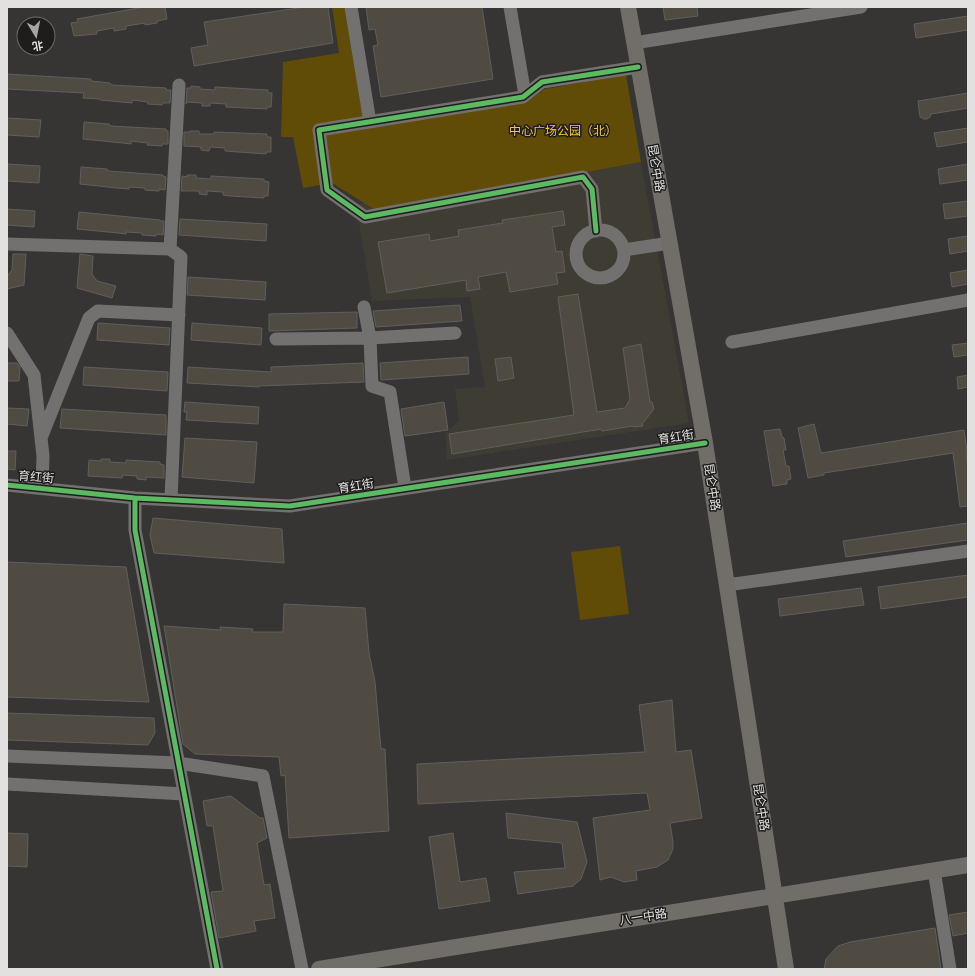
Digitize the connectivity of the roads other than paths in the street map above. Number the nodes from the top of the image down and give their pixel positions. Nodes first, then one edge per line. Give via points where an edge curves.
1 (351, 7) edge
2 (510, 7) edge
3 (628, 7) edge
4 (861, 7) edge
5 (634, 43) junction
6 (638, 67) junction
7 (179, 85) dead end
8 (525, 95) junction
9 (370, 122) junction
10 (596, 231) junction
11 (670, 243) junction
12 (7, 244) edge
13 (170, 249) junction
14 (624, 250) junction
15 (968, 300) edge
16 (364, 307) dead end
17 (179, 315) junction
18 (7, 333) edge
19 (455, 333) dead end
20 (370, 338) junction
21 (276, 340) dead end
22 (732, 342) dead end
23 (41, 438) junction
24 (705, 442) junction
25 (7, 485) edge
26 (42, 488) junction
27 (405, 488) junction
28 (135, 498) junction
29 (171, 500) junction
30 (968, 551) edge
31 (727, 586) junction
32 (7, 756) edge
33 (178, 763) junction
34 (7, 784) edge
35 (184, 794) junction
36 (968, 865) edge
37 (934, 870) junction
38 (775, 895) junction
39 (217, 969) edge
40 (302, 969) edge
41 (319, 969) edge
42 (786, 969) edge
43 (950, 969) edge

1 - 9 street
2 - 8 street
3 - 5 main road, 昆仑中路
4 - 5 street
5 - 6 main road, 昆仑中路
6 - 8 street via 542,82
6 - 11 main road, 昆仑中路
7 - 13 street
8 - 9 street
9 - 10 street via 319,130 327,190 365,217 583,177 592,189
10 - 14 street via 604,230 617,237
10 - 14 street via 588,233 576,250 577,262 588,275 595,278 611,276 622,265
11 - 14 street
11 - 24 main road, 昆仑中路
12 - 13 street
13 - 17 street via 181,257
15 - 22 street
16 - 20 street
17 - 23 street via 98,311 90,318
17 - 29 street
18 - 23 street via 34,375
19 - 20 street
20 - 21 street
20 - 27 street via 372,386 390,392
23 - 26 street
24 - 27 street, 育红街
24 - 31 main road, 昆仑中路
25 - 26 street, 育红街
26 - 28 street, 育红街
27 - 29 street, 育红街 via 290,506
28 - 29 street, 育红街
28 - 33 street via 135,530
30 - 31 street
31 - 38 main road, 昆仑中路
32 - 33 street
33 - 35 street
33 - 40 street via 263,776
34 - 35 street
35 - 39 street
36 - 37 main road, 八一中路
37 - 38 main road, 八一中路
37 - 43 street
38 - 41 main road, 八一中路
38 - 42 main road, 昆仑中路

